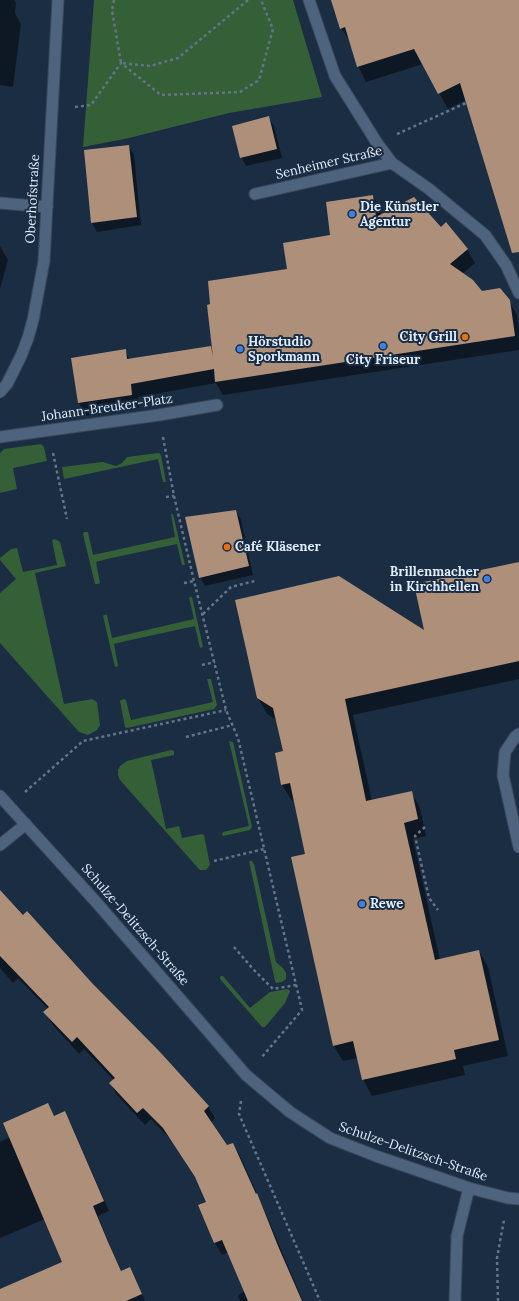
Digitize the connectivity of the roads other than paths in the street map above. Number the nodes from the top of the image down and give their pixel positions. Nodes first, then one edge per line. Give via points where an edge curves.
1 (58, 0) edge
2 (309, 0) edge
3 (392, 163) junction
4 (255, 194) dead end
5 (0, 203) edge
6 (47, 207) junction
7 (519, 293) edge
8 (0, 392) edge
9 (217, 405) dead end
10 (0, 437) edge
11 (519, 734) edge
12 (0, 796) edge
13 (26, 824) junction
14 (0, 845) edge
15 (519, 847) edge
16 (469, 1188) junction
17 (519, 1199) edge
18 (455, 1301) edge

1 - 6 street, Oberhofstraße
2 - 3 street via 335,76
3 - 4 street, Senheimer Straße
3 - 7 street, Senheimer Straße via 429,189 485,235 506,265
5 - 6 street
6 - 8 street, Oberhofstraße via 44,260 33,320 21,356 7,384
9 - 10 street, Johann-Breuker-Platz
11 - 15 street via 505,752 503,775
12 - 13 street, Schulze-Delitzsch-Straße
13 - 14 street
13 - 16 street, Schulze-Delitzsch-Straße via 246,1075 290,1112 330,1138
16 - 17 street, Schulze-Delitzsch-Straße
16 - 18 street via 457,1236

